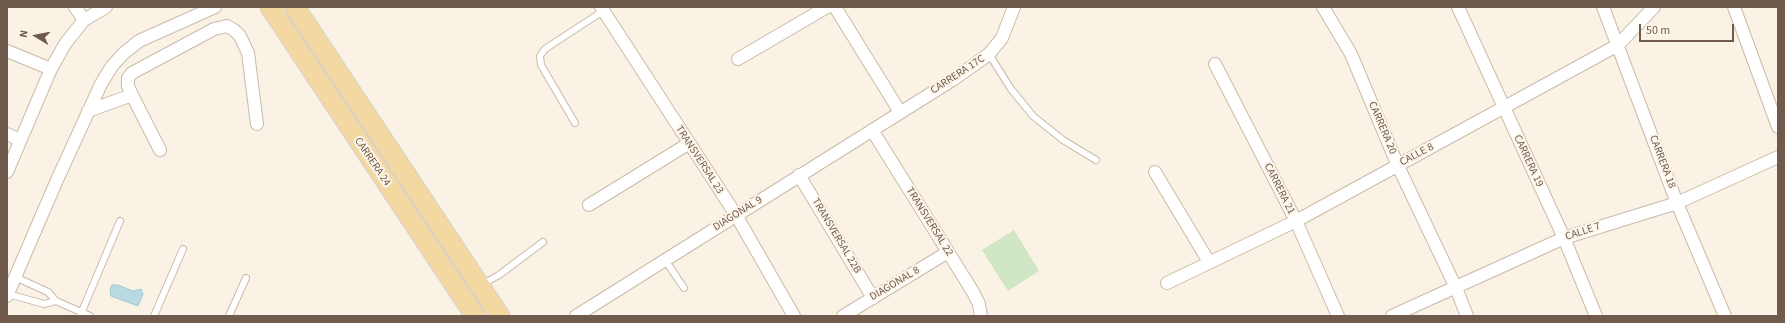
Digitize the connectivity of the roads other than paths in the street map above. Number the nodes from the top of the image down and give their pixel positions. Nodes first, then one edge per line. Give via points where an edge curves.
1 (75, 7) edge
2 (106, 7) edge
3 (215, 7) edge
4 (270, 7) edge
5 (295, 7) edge
6 (827, 7) edge
7 (835, 7) edge
8 (1014, 7) edge
9 (1323, 7) edge
10 (1458, 7) edge
11 (1603, 7) edge
12 (1654, 7) edge
13 (1734, 7) edge
14 (605, 8) edge
15 (84, 20) junction
16 (1618, 45) junction
17 (7, 51) edge
18 (989, 54) junction
19 (738, 59) dead end
20 (1215, 64) dead end
21 (51, 69) junction
22 (132, 95) junction
23 (1503, 109) junction
24 (88, 111) junction
25 (900, 112) junction
26 (575, 123) dead end
27 (257, 124) dead end
28 (1778, 127) edge
29 (872, 130) junction
30 (7, 134) edge
31 (20, 140) junction
32 (688, 144) junction
33 (160, 150) dead end
34 (1778, 157) edge
35 (1096, 160) dead end
36 (1398, 166) junction
37 (7, 172) edge
38 (1155, 172) dead end
39 (799, 175) junction
40 (1678, 203) junction
41 (588, 205) dead end
42 (736, 215) junction
43 (120, 221) dead end
44 (1296, 221) junction
45 (1564, 238) junction
46 (543, 242) dead end
47 (183, 249) dead end
48 (948, 252) junction
49 (665, 260) junction
50 (1209, 262) junction
51 (15, 277) junction
52 (246, 278) dead end
53 (1167, 283) dead end
54 (480, 286) junction
55 (684, 288) dead end
56 (1456, 288) junction
57 (7, 295) edge
58 (873, 298) junction
59 (56, 301) junction
60 (80, 314) edge
61 (90, 316) edge
62 (154, 316) edge
63 (229, 316) edge
64 (475, 316) edge
65 (500, 316) edge
66 (576, 316) edge
67 (794, 316) edge
68 (843, 316) edge
69 (981, 316) edge
70 (1338, 316) edge
71 (1392, 316) edge
72 (1467, 316) edge
73 (1596, 316) edge
74 (1725, 316) edge

1 - 15 street
2 - 15 street
3 - 24 street via 139,41 112,66
4 - 64 main road, CARRERA 24
5 - 54 main road, CARRERA 24
6 - 19 street
7 - 25 street
8 - 18 street, CARRERA 17C via 1002,38
9 - 36 street, CARRERA 20 via 1351,54
10 - 23 street, CARRERA 19
11 - 16 street, CARRERA 18
12 - 16 street, CALLE 8
13 - 28 street
14 - 26 lane via 545,49 540,56 541,65
14 - 32 street, TRANSVERSAL 23
15 - 21 street via 65,44
16 - 23 street, CALLE 8
16 - 40 street, CARRERA 18
17 - 21 street
18 - 25 street, CARRERA 17C
18 - 35 lane via 1011,89 1033,116 1063,140
20 - 44 street, CARRERA 21
21 - 31 street
22 - 24 street
22 - 27 street via 128,86 128,78 132,73 214,29 227,26 240,36 248,53
22 - 33 street
23 - 36 street, CALLE 8
23 - 45 street, CARRERA 19
24 - 51 street
25 - 29 street, DIAGONAL 9
29 - 39 street, DIAGONAL 9
29 - 48 street, TRANSVERSAL 22
30 - 31 street
31 - 37 street
32 - 41 street
32 - 42 street, TRANSVERSAL 23
34 - 40 street, CALLE 7
36 - 44 street, CALLE 8
36 - 56 street, CARRERA 20
38 - 50 street
39 - 42 street, DIAGONAL 9
39 - 58 street, TRANSVERSAL 22B
40 - 45 street, CALLE 7
40 - 74 street, CARRERA 18
42 - 49 street, DIAGONAL 9
42 - 67 street, TRANSVERSAL 23
43 - 60 lane
44 - 50 street, CALLE 8
44 - 70 street, CARRERA 21
45 - 56 street, CALLE 7
45 - 73 street, CARRERA 19
46 - 54 lane
47 - 62 lane
48 - 58 street, DIAGONAL 8
48 - 69 street, TRANSVERSAL 22 via 973,292
49 - 55 lane
49 - 66 street, DIAGONAL 9
50 - 53 street, CALLE 8
51 - 57 street
51 - 59 lane via 48,292
52 - 63 lane
54 - 65 main road, CARRERA 24
56 - 71 street, CALLE 7
56 - 72 street, CARRERA 20
57 - 59 lane via 44,304
58 - 68 street, DIAGONAL 8
59 - 60 lane
60 - 61 lane

